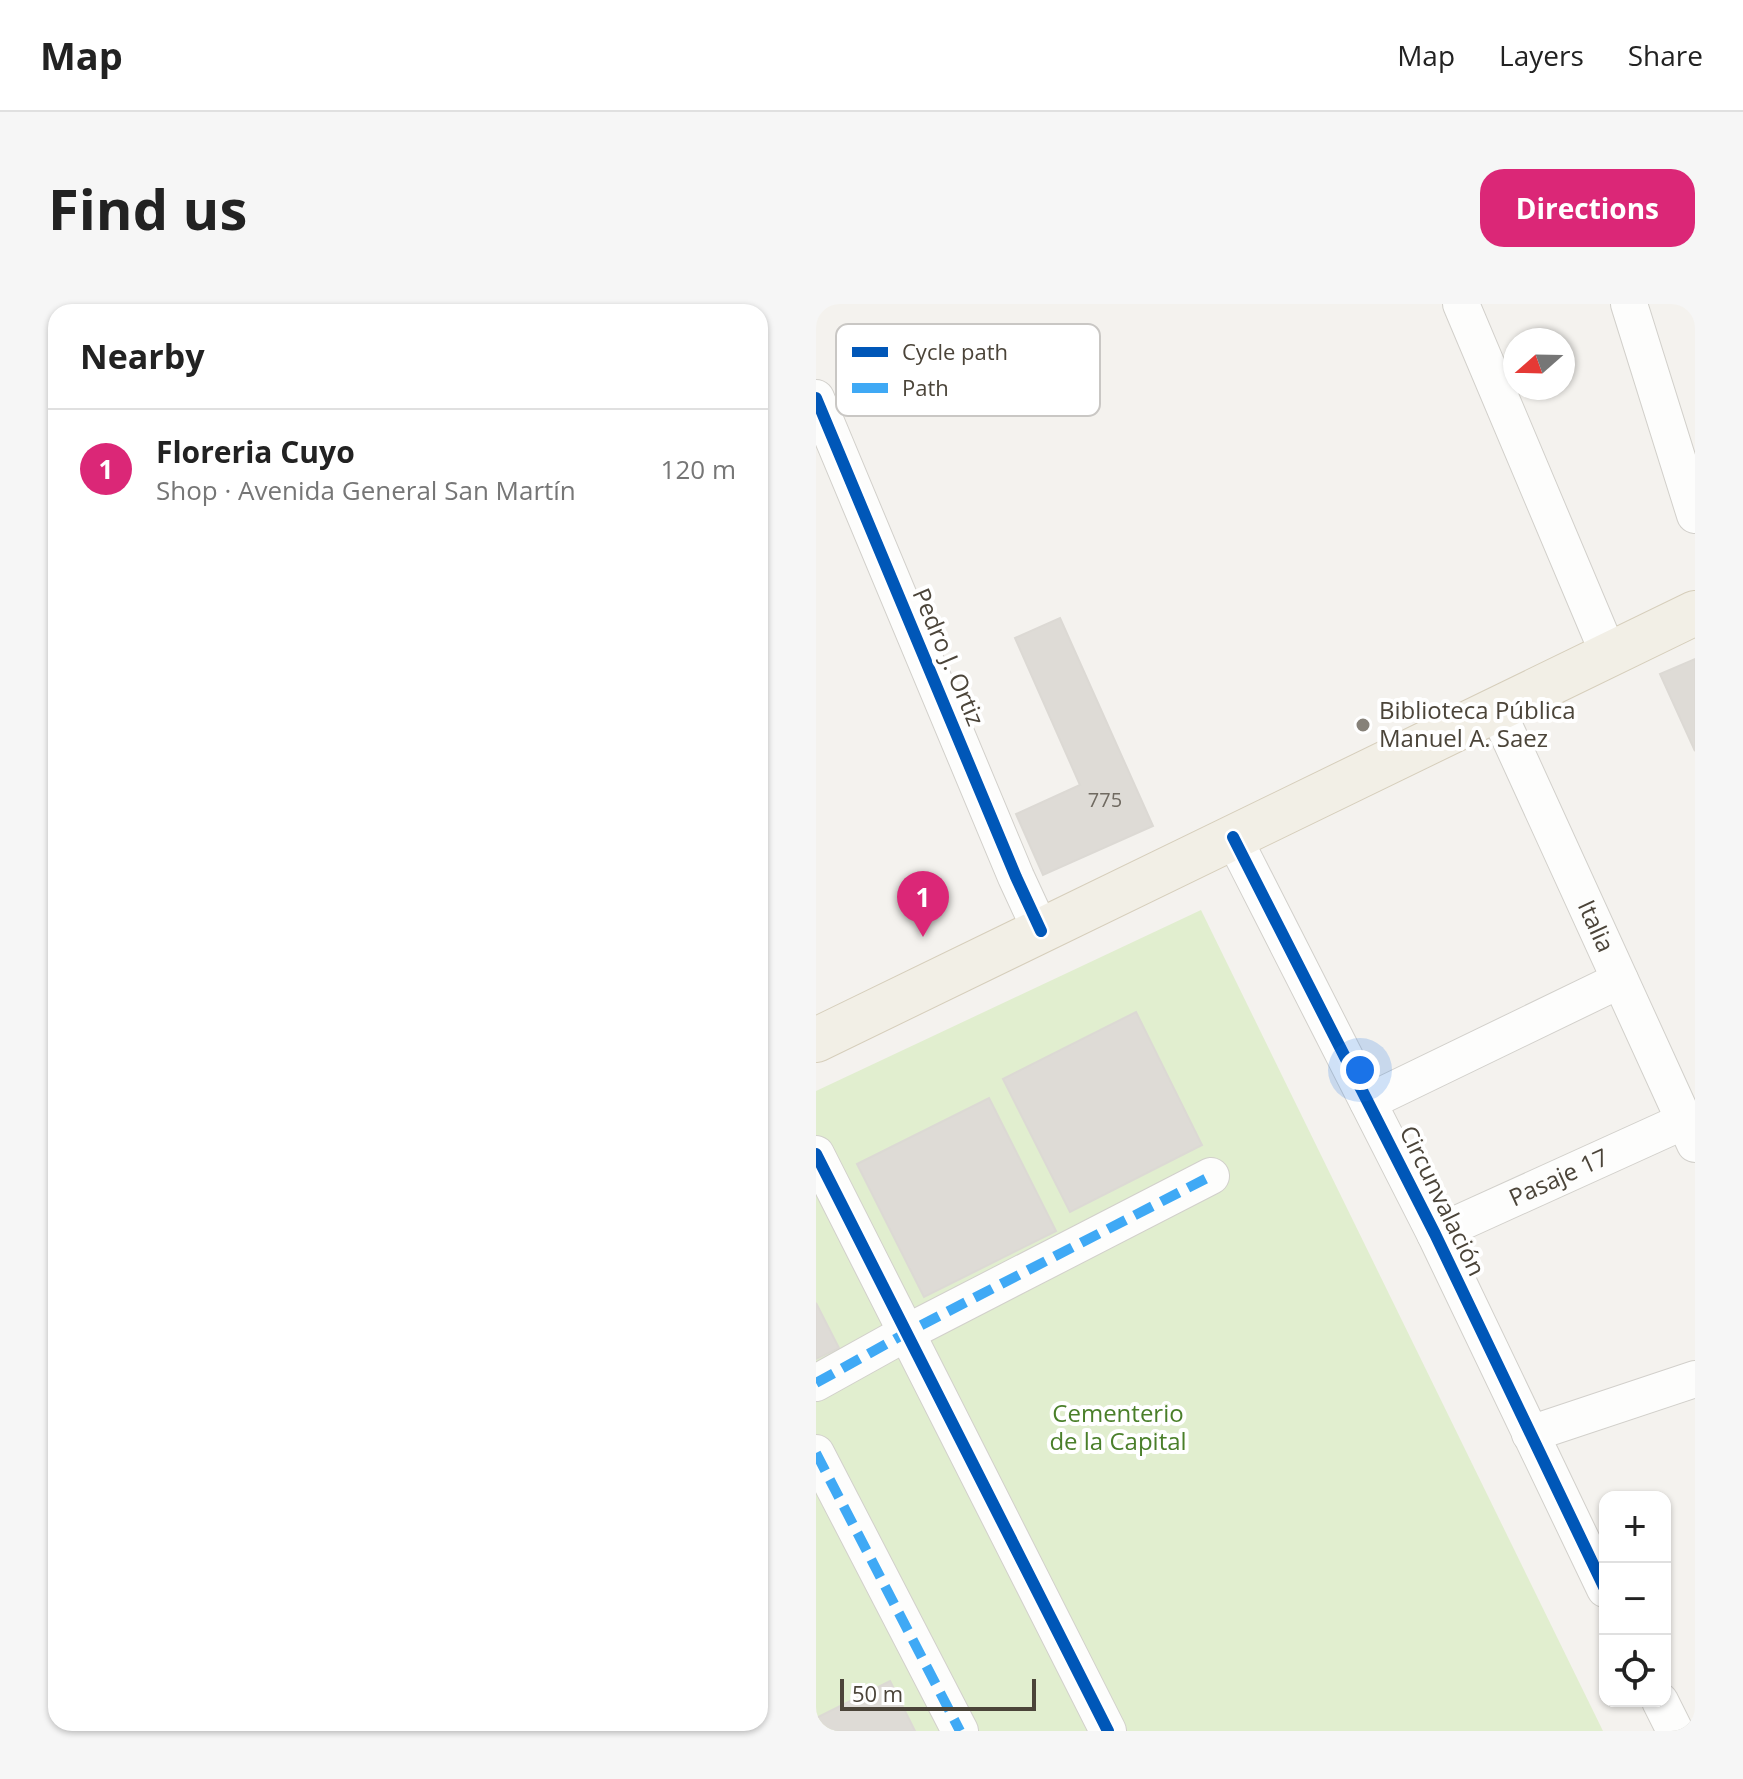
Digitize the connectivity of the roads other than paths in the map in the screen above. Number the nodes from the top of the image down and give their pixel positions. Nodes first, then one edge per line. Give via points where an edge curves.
1 (1461, 304) edge
2 (1629, 304) edge
3 (816, 398) edge
4 (1695, 515) edge
5 (1695, 613) edge
6 (1609, 655) junction
7 (1496, 708) junction
8 (1233, 837) junction
9 (1041, 931) junction
10 (1620, 980) junction
11 (816, 1040) edge
12 (1368, 1102) junction
13 (1690, 1132) edge
14 (816, 1154) edge
15 (1211, 1176) dead end
16 (1435, 1234) junction
17 (906, 1333) junction
18 (1695, 1379) edge
19 (816, 1383) edge
20 (1530, 1434) junction
21 (816, 1453) edge
22 (1599, 1577) edge
23 (1663, 1707) edge
24 (960, 1731) edge
25 (1108, 1731) edge
26 (1675, 1731) edge

1 - 6 street
2 - 4 street
3 - 9 street, Pedro J. Ortiz
5 - 6 main road
6 - 7 main road
7 - 8 main road
7 - 10 street, Italia
8 - 9 main road
8 - 12 street, Circunvalación
9 - 11 main road
10 - 12 street
10 - 13 street, Italia
12 - 16 street, Circunvalación
13 - 16 street, Pasaje 17
14 - 17 street
15 - 17 street
16 - 20 street, Circunvalación
17 - 19 street
17 - 25 street
18 - 20 street
20 - 22 street, Circunvalación
21 - 24 street
23 - 26 street

